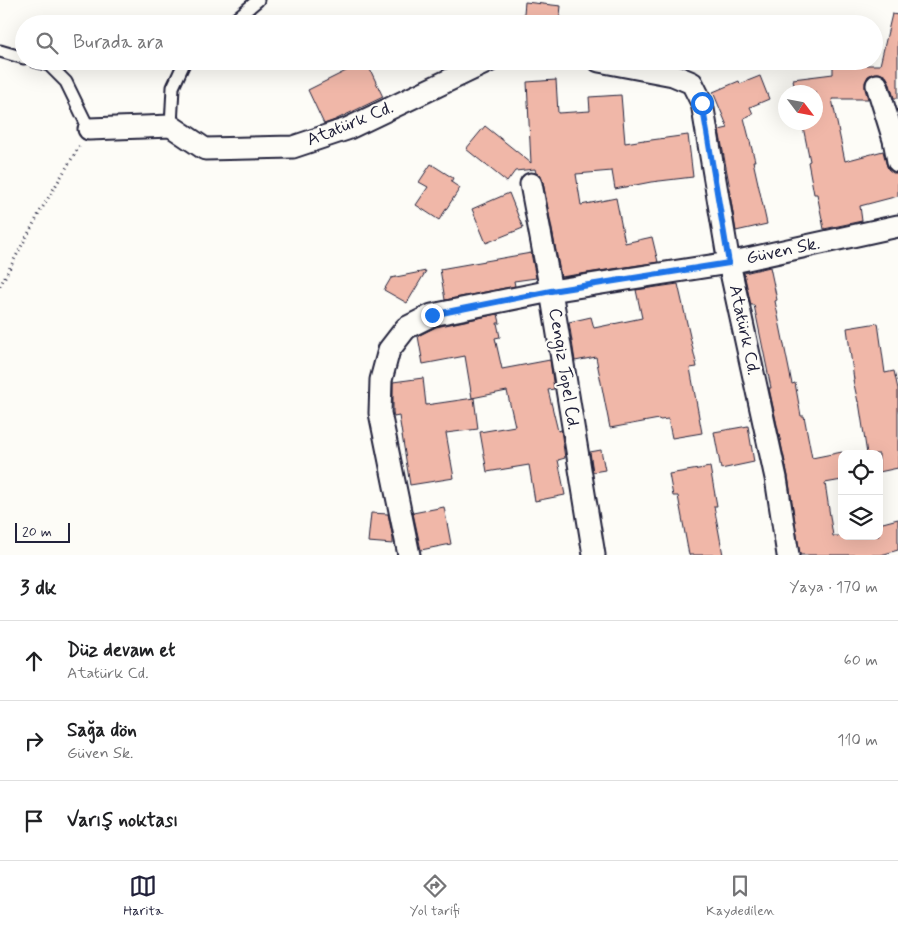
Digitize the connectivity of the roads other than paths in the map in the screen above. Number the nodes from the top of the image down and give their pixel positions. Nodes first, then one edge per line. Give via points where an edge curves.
1 (258, 0) edge
2 (240, 15) edge
3 (0, 51) edge
4 (15, 55) edge
5 (53, 70) edge
6 (181, 70) edge
7 (470, 70) edge
8 (646, 70) edge
9 (877, 85) dead end
10 (171, 126) junction
11 (89, 129) joint
12 (896, 140) edge
13 (898, 161) edge
14 (531, 184) dead end
15 (898, 226) edge
16 (729, 263) junction
17 (551, 291) junction
18 (409, 555) edge
19 (594, 555) edge
20 (788, 555) edge

1 - 2 lane
3 - 4 lane
5 - 11 lane via 66,82
6 - 10 lane via 173,87
7 - 10 street, Atatürk Cd. via 347,129 293,147 205,149
8 - 16 street, Atatürk Cd. via 673,75 692,83 702,103
9 - 12 street
10 - 11 street
12 - 13 street
14 - 17 street, Cengiz Topel Cd.
15 - 16 street, Güven Sk.
16 - 17 street, Güven Sk.
16 - 20 street, Atatürk Cd. via 776,478
17 - 18 street, Güven Sk. via 432,315 406,328 389,350 381,380 380,412
17 - 19 street, Cengiz Topel Cd.

